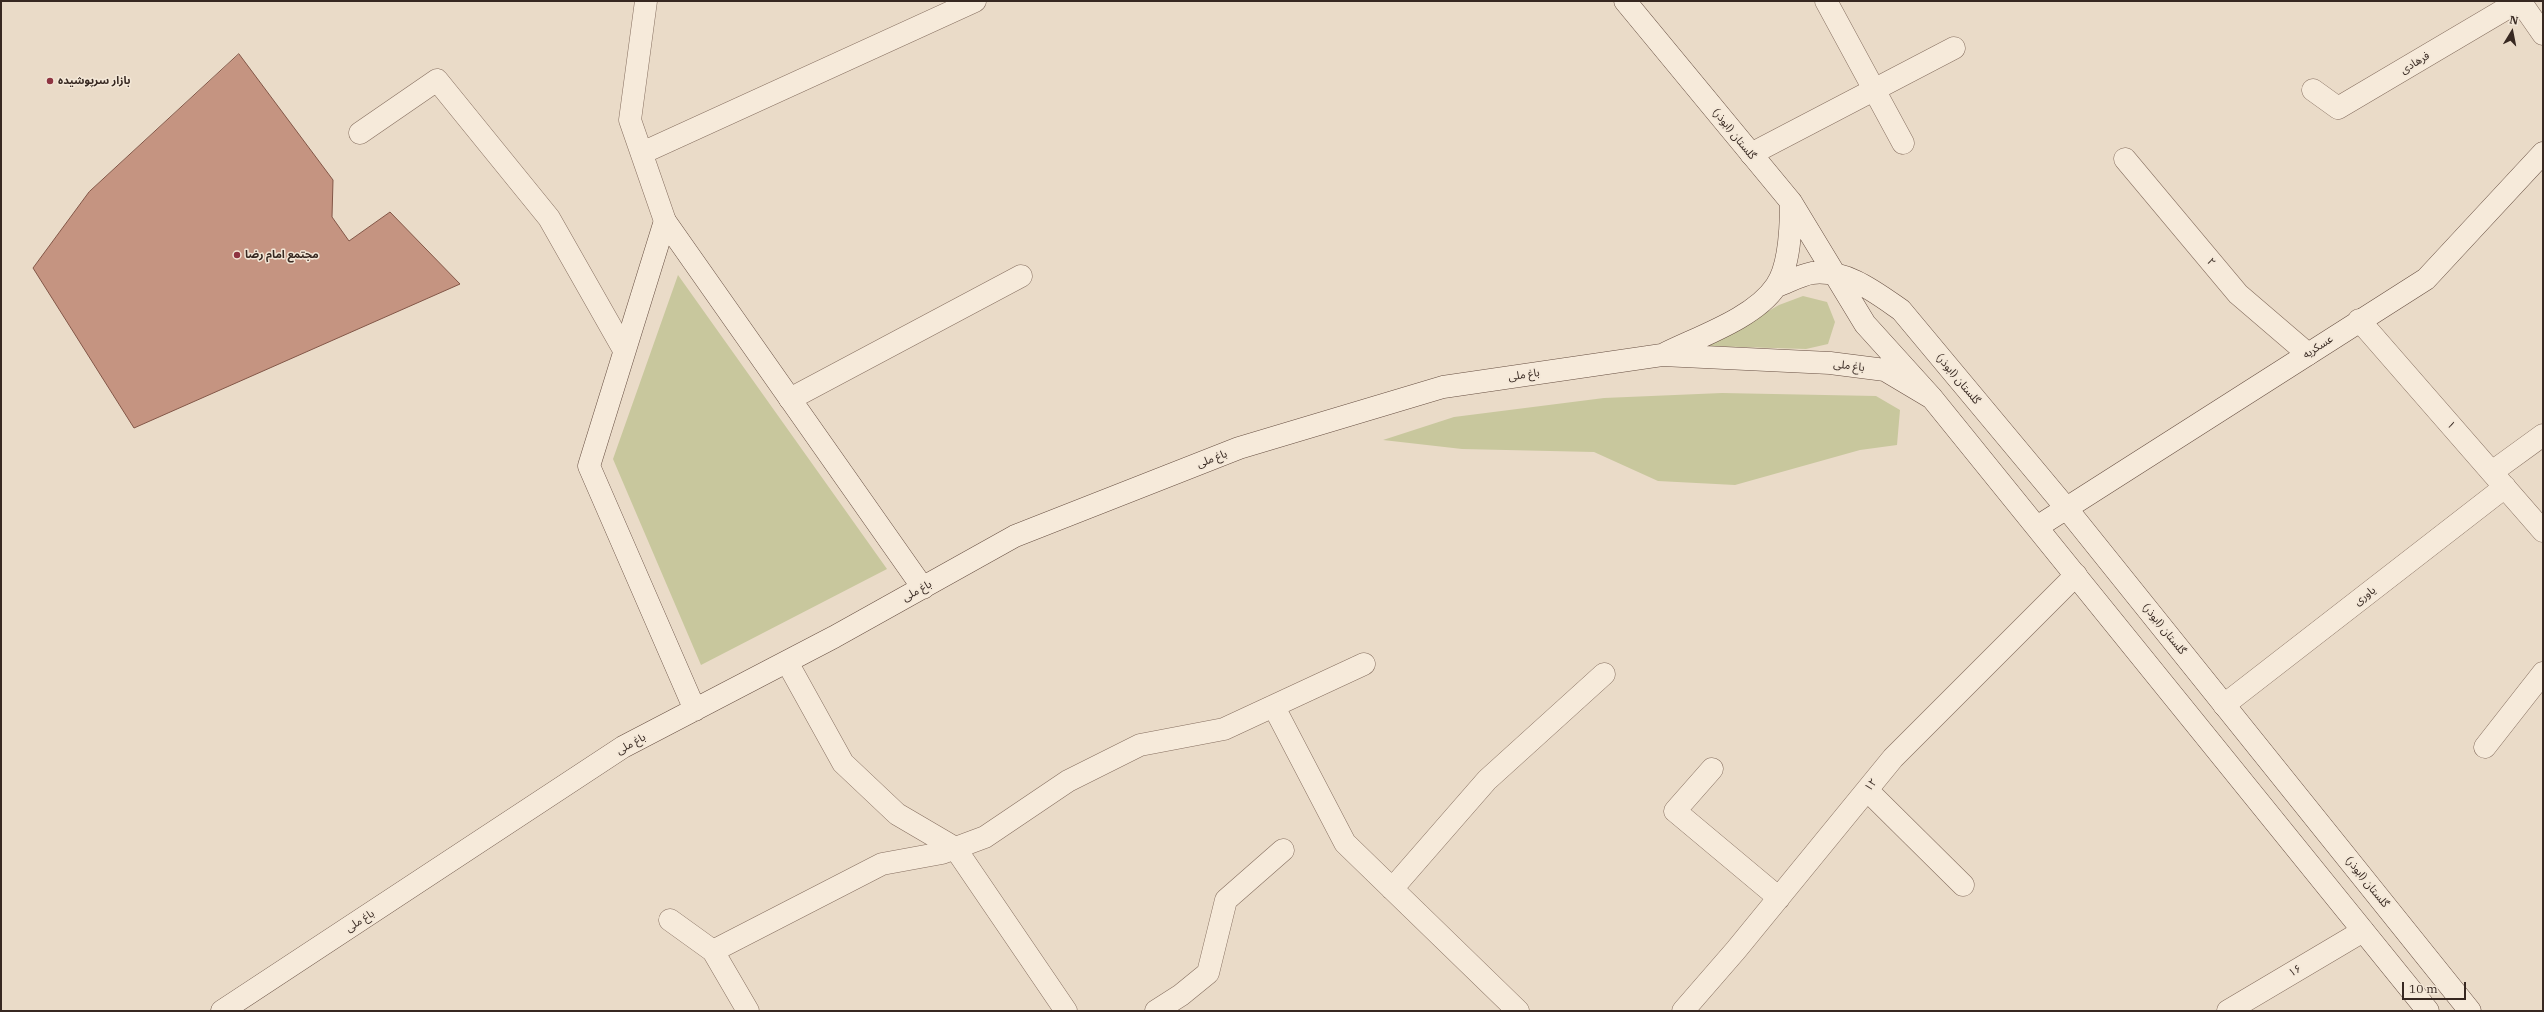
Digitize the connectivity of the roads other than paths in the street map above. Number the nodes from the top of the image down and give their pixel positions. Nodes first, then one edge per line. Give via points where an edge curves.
1 (646, 1) edge
2 (975, 1) edge
3 (1625, 1) edge
4 (1826, 1) edge
5 (2519, 1) edge
6 (2543, 34) edge
7 (1954, 48) dead end
8 (1874, 90) junction
9 (2313, 90) dead end
10 (360, 133) dead end
11 (1904, 143) dead end
12 (642, 153) junction
13 (2543, 153) edge
14 (1751, 154) junction
15 (2125, 159) dead end
16 (1791, 202) junction
17 (665, 221) junction
18 (1834, 273) junction
19 (1021, 276) dead end
20 (1777, 286) junction
21 (2359, 320) junction
22 (624, 350) junction
23 (2308, 354) junction
24 (1662, 355) junction
25 (1932, 398) junction
26 (790, 399) junction
27 (2543, 435) edge
28 (2499, 480) junction
29 (2067, 509) junction
30 (2037, 527) junction
31 (2543, 531) edge
32 (2104, 556) junction
33 (2076, 576) junction
34 (922, 588) junction
35 (787, 662) junction
36 (1364, 664) dead end
37 (2543, 673) edge
38 (1604, 674) dead end
39 (2224, 705) junction
40 (1274, 707) junction
41 (695, 710) junction
42 (2198, 727) junction
43 (2486, 747) dead end
44 (1712, 769) dead end
45 (1867, 790) junction
46 (955, 848) junction
47 (1283, 850) dead end
48 (1963, 885) dead end
49 (1392, 889) junction
50 (1779, 898) junction
51 (2391, 911) junction
52 (670, 920) dead end
53 (2363, 931) junction
54 (713, 951) junction
55 (248, 1004) edge
56 (222, 1011) edge
57 (748, 1011) edge
58 (1066, 1011) edge
59 (1156, 1011) edge
60 (1518, 1011) edge
61 (1683, 1011) edge
62 (2228, 1011) edge
63 (2428, 1011) edge
64 (2470, 1011) edge

1 - 12 street via 630,120
2 - 12 street
3 - 14 street, گلستان (ابوذر)
4 - 8 street
5 - 6 street
5 - 9 street, فرهادی via 2338,108
7 - 8 street
8 - 11 street
8 - 14 street
10 - 22 street via 437,80 549,218
12 - 17 street
13 - 21 street, عسکریه via 2426,279
14 - 16 street, گلستان (ابوذر)
15 - 23 street, ۲ via 2238,294
16 - 18 street, گلستان (ابوذر)
16 - 20 street, باغ ملی via 1791,231
17 - 22 street
17 - 26 street
18 - 20 street, گلستان (ابوذر) via 1811,273
18 - 25 street, گلستان (ابوذر) via 1866,324
18 - 29 street, گلستان (ابوذر) via 1866,286 1901,310
19 - 26 street
20 - 24 street, باغ ملی via 1759,306
21 - 23 street, عسکریه
21 - 28 street, ۱
22 - 41 street via 589,466
23 - 29 street, عسکریه
24 - 25 street, باغ ملی via 1830,363 1885,370
24 - 34 street, باغ ملی via 1443,387 1239,448 1015,536
25 - 30 street, گلستان (ابوذر)
26 - 34 street
27 - 28 street, یاوری
28 - 31 street, ۱
28 - 39 street, یاوری
29 - 30 street, عسکریه
29 - 32 street, گلستان (ابوذر)
30 - 33 street, گلستان (ابوذر)
32 - 33 street, ۱۲
32 - 39 street, گلستان (ابوذر)
33 - 42 street, گلستان (ابوذر)
33 - 45 street, ۱۲ via 1893,758
34 - 35 street, باغ ملی
35 - 41 street, باغ ملی
35 - 46 street via 843,763 897,814
36 - 40 street
37 - 43 street
38 - 49 street via 1487,780
39 - 42 street, یاوری
39 - 51 street, گلستان (ابوذر)
40 - 46 street via 1224,729 1140,745 1068,781 985,837
40 - 49 street via 1345,843
41 - 55 street, باغ ملی via 624,747
42 - 53 street, گلستان (ابوذر)
44 - 50 street via 1675,811
45 - 48 street
45 - 50 street, ۱۲
46 - 54 street via 942,853 882,864
46 - 58 street
47 - 59 street via 1226,900 1208,973
49 - 60 street
50 - 61 street, ۱۲
51 - 53 street, ۱۶
51 - 64 street, گلستان (ابوذر)
52 - 54 street
53 - 62 street, ۱۶
53 - 63 street, گلستان (ابوذر)
54 - 57 street
55 - 56 street, باغ ملی

